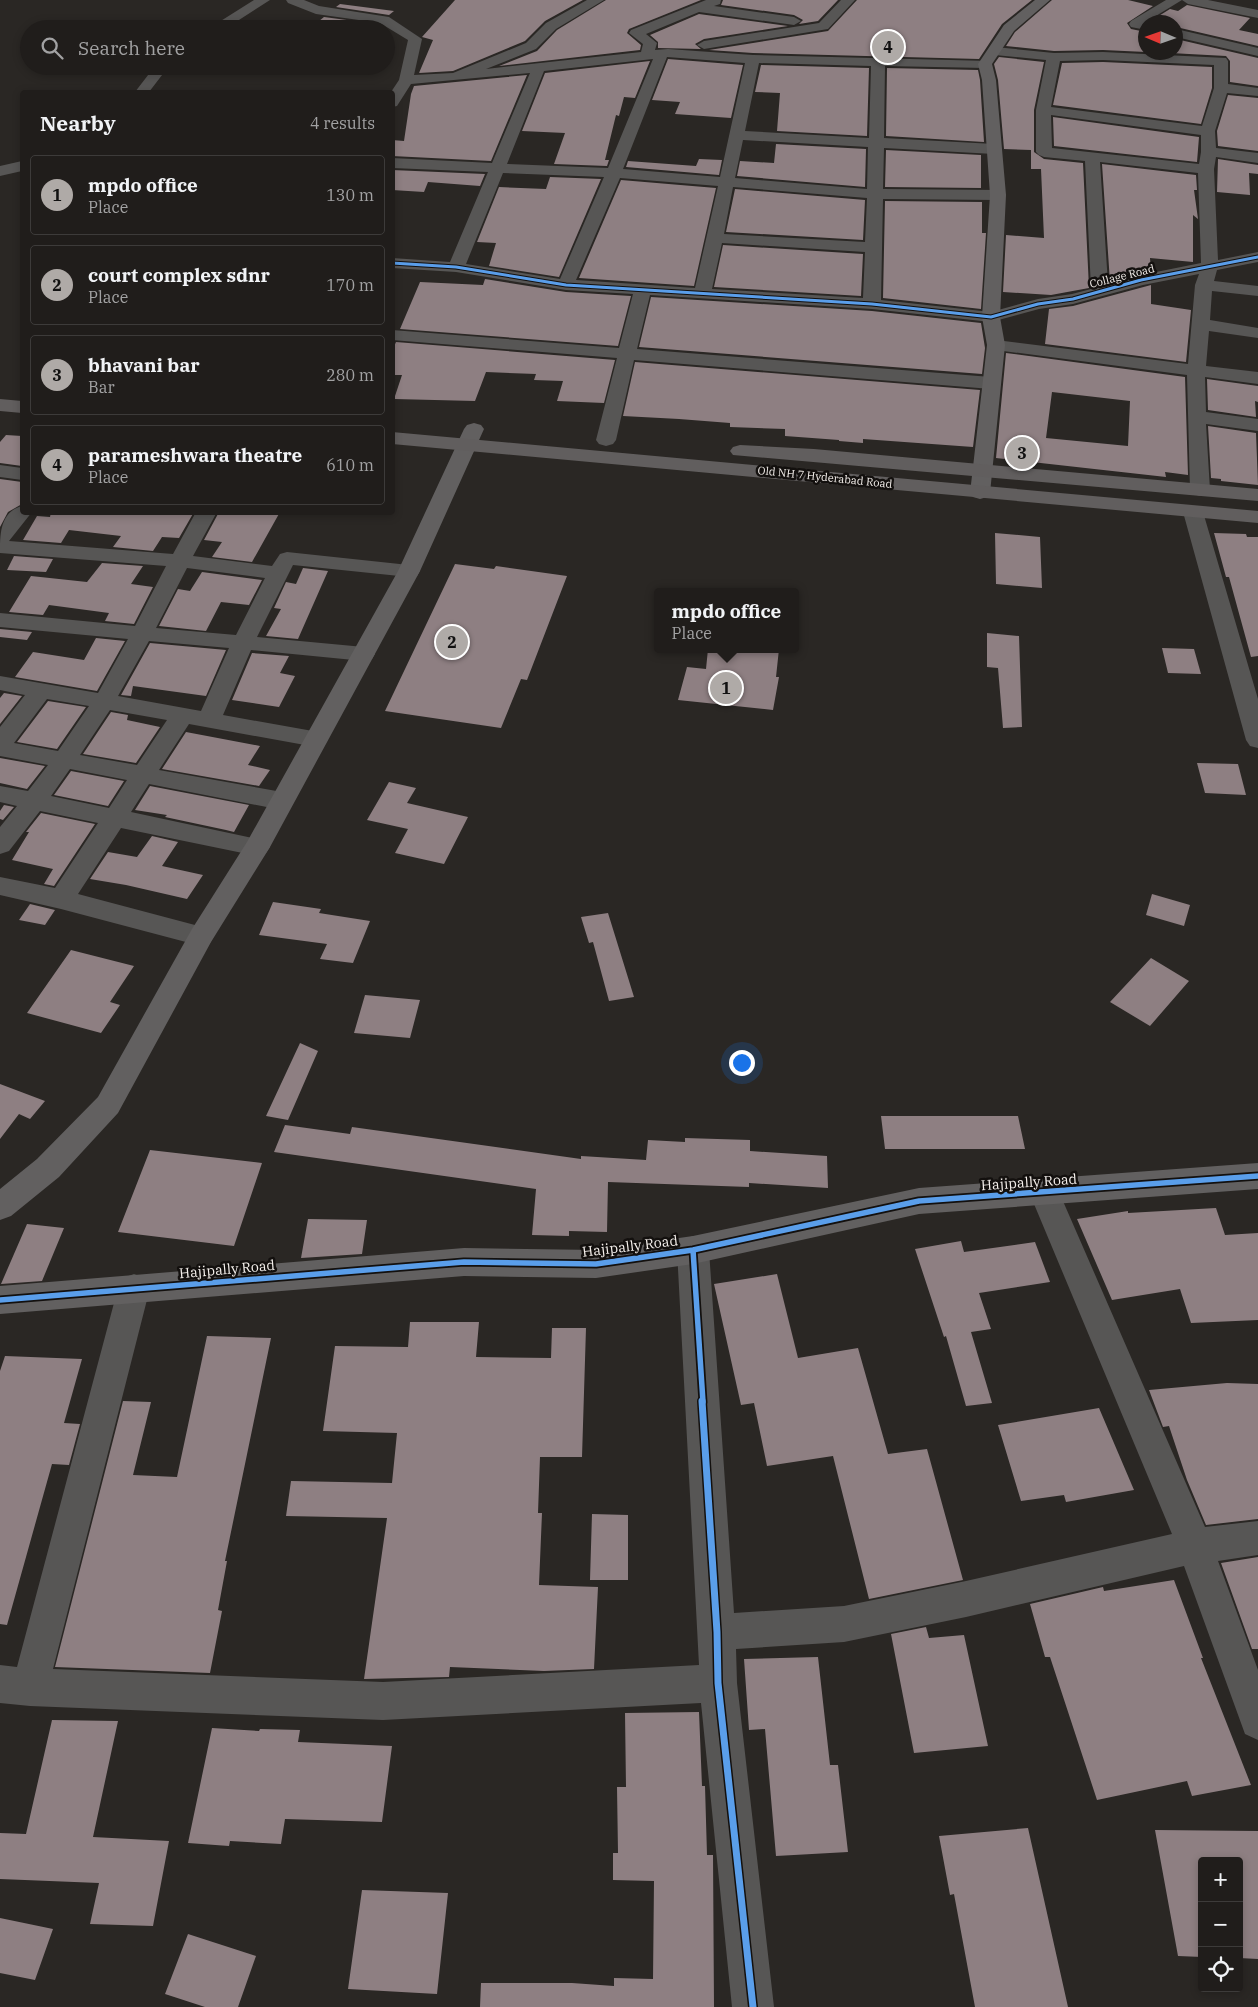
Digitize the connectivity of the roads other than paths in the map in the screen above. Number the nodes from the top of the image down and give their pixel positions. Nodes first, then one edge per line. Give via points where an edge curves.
1 (262, 0) edge
2 (293, 0) edge
3 (597, 0) edge
4 (718, 0) edge
5 (848, 0) edge
6 (1043, 0) edge
7 (1175, 0) edge
8 (1188, 0) edge
9 (373, 6) dead end
10 (698, 8) junction
11 (1258, 14) edge
12 (362, 17) junction
13 (230, 20) edge
14 (384, 20) edge
15 (822, 26) junction
16 (395, 27) edge
17 (1137, 27) edge
18 (1183, 35) edge
19 (1117, 44) dead end
20 (1258, 52) edge
21 (665, 53) junction
22 (646, 55) junction
23 (1103, 56) junction
24 (990, 57) junction
25 (1054, 58) junction
26 (752, 59) junction
27 (1221, 61) junction
28 (878, 62) junction
29 (1249, 64) edge
30 (539, 67) junction
31 (155, 75) edge
32 (455, 77) junction
33 (406, 80) junction
34 (1221, 88) junction
35 (144, 90) edge
36 (1258, 92) edge
37 (395, 99) edge
38 (1042, 110) junction
39 (1208, 131) junction
40 (736, 135) junction
41 (876, 143) junction
42 (994, 149) junction
43 (1209, 152) junction
44 (1092, 157) junction
45 (1258, 158) edge
46 (395, 163) edge
47 (20, 166) edge
48 (498, 168) junction
49 (1206, 169) junction
50 (0, 171) edge
51 (614, 173) junction
52 (727, 184) junction
53 (876, 194) junction
54 (998, 195) junction
55 (715, 238) junction
56 (872, 247) junction
57 (1258, 257) edge
58 (395, 262) edge
59 (456, 267) junction
60 (1210, 267) junction
61 (566, 285) junction
62 (1204, 285) junction
63 (642, 291) junction
64 (1258, 291) edge
65 (1100, 292) junction
66 (702, 293) junction
67 (872, 304) junction
68 (991, 317) junction
69 (1202, 324) junction
70 (1258, 333) edge
71 (395, 335) edge
72 (996, 345) junction
73 (628, 353) junction
74 (1197, 371) junction
75 (1258, 378) edge
76 (991, 383) junction
77 (0, 389) edge
78 (20, 390) edge
79 (0, 405) edge
80 (20, 407) edge
81 (1196, 417) junction
82 (395, 423) edge
83 (1258, 425) edge
84 (470, 437) junction
85 (395, 438) edge
86 (606, 440) junction
87 (982, 470) junction
88 (0, 472) edge
89 (20, 474) edge
90 (1200, 490) junction
91 (980, 493) junction
92 (1258, 494) edge
93 (1193, 512) junction
94 (20, 514) edge
95 (206, 515) edge
96 (1258, 517) edge
97 (0, 539) edge
98 (0, 547) edge
99 (179, 561) junction
100 (409, 571) junction
101 (278, 573) junction
102 (0, 620) edge
103 (142, 634) junction
104 (243, 643) junction
105 (364, 654) junction
106 (0, 683) edge
107 (40, 690) junction
108 (103, 702) junction
109 (182, 716) junction
110 (209, 720) junction
111 (316, 739) junction
112 (1258, 740) edge
113 (0, 744) edge
114 (0, 748) edge
115 (63, 762) junction
116 (143, 775) junction
117 (0, 794) edge
118 (34, 801) junction
119 (282, 801) junction
120 (116, 817) junction
121 (0, 845) edge
122 (257, 846) junction
123 (0, 886) edge
124 (61, 899) junction
125 (201, 936) junction
126 (1258, 1176) edge
127 (1044, 1192) junction
128 (0, 1206) edge
129 (693, 1250) junction
130 (134, 1288) junction
131 (0, 1300) edge
132 (1258, 1538) edge
133 (1195, 1546) junction
134 (718, 1632) junction
135 (718, 1682) junction
136 (15, 1686) edge
137 (1258, 1721) edge
138 (753, 2007) edge

1 - 13 street
2 - 12 street via 316,10
3 - 32 street via 551,26 531,46
4 - 10 street
5 - 15 street
6 - 24 main road via 1009,28
7 - 17 street
8 - 11 street
9 - 12 street
10 - 15 street
10 - 22 street via 636,33 650,43
12 - 14 street
15 - 21 street
16 - 33 street via 415,39
18 - 20 street
19 - 23 street
21 - 22 street
21 - 26 street
21 - 51 street
22 - 30 street
23 - 25 street
23 - 27 street
24 - 25 street
24 - 28 street
24 - 42 main road
25 - 38 street
26 - 28 street
26 - 40 street
27 - 29 street
27 - 34 street
28 - 41 street
30 - 32 street
30 - 48 street
31 - 35 street
32 - 33 street
33 - 37 street
34 - 36 street
34 - 39 street
38 - 39 street
38 - 44 street via 1044,152
39 - 43 street
40 - 41 street
40 - 52 street
41 - 42 street
41 - 53 street
42 - 54 main road
43 - 45 street
43 - 49 street
44 - 49 street
44 - 65 street
46 - 48 street
47 - 50 street
48 - 51 street
48 - 59 street
49 - 60 street
51 - 52 street
51 - 61 street
52 - 53 street
52 - 55 street
53 - 54 street
53 - 56 street
54 - 68 main road
55 - 56 street
55 - 66 street
56 - 67 street
57 - 60 street, Collage Road
58 - 59 street
59 - 61 street
60 - 62 street
60 - 65 street, Collage Road via 1141,280
61 - 63 street
62 - 64 street
62 - 69 street
63 - 66 street
63 - 73 street
65 - 68 street, Collage Road
66 - 67 street
67 - 68 street
68 - 72 main road
69 - 70 street
69 - 74 street
71 - 73 street
72 - 74 street
72 - 76 main road
73 - 76 street
73 - 86 street
74 - 75 street
74 - 81 street
76 - 87 main road
77 - 78 main road
79 - 80 main road
81 - 83 street
81 - 90 street
82 - 84 main road, Old NH 7 Hyderabad Road
84 - 85 main road, Old NH 7 Hyderabad Road
84 - 86 main road, Old NH 7 Hyderabad Road
84 - 91 main road, Old NH 7 Hyderabad Road via 808,477
84 - 100 main road
86 - 87 main road, Old NH 7 Hyderabad Road
87 - 90 main road, Old NH 7 Hyderabad Road
87 - 91 main road
88 - 89 street
90 - 92 main road, Old NH 7 Hyderabad Road
91 - 93 main road, Old NH 7 Hyderabad Road
93 - 96 main road, Old NH 7 Hyderabad Road
93 - 112 street
94 - 97 street
95 - 99 street
98 - 99 street
99 - 101 street
99 - 103 street
100 - 101 street via 287,558
100 - 105 main road
101 - 104 street
102 - 103 street
103 - 104 street
103 - 108 street
104 - 105 street
104 - 110 street
105 - 111 main road
106 - 107 street
107 - 108 street
107 - 113 street
108 - 109 street
108 - 115 street
109 - 110 street
109 - 116 street
110 - 111 street
111 - 119 main road
114 - 115 street
115 - 116 street
115 - 118 street
116 - 119 street
116 - 120 street
117 - 118 street
118 - 120 street
118 - 121 street
119 - 122 main road
120 - 122 street
120 - 124 street
122 - 125 main road
123 - 124 street
124 - 125 street
125 - 128 main road via 108,1106 48,1168
126 - 127 main road, Hajipally Road
127 - 129 main road, Hajipally Road via 918,1201
127 - 133 street
129 - 130 main road, Hajipally Road via 596,1264 464,1262
129 - 134 street
130 - 131 main road, Hajipally Road
130 - 136 street
132 - 133 street
133 - 134 street via 844,1624
133 - 137 street
134 - 135 street
135 - 136 street via 383,1701
135 - 138 street

